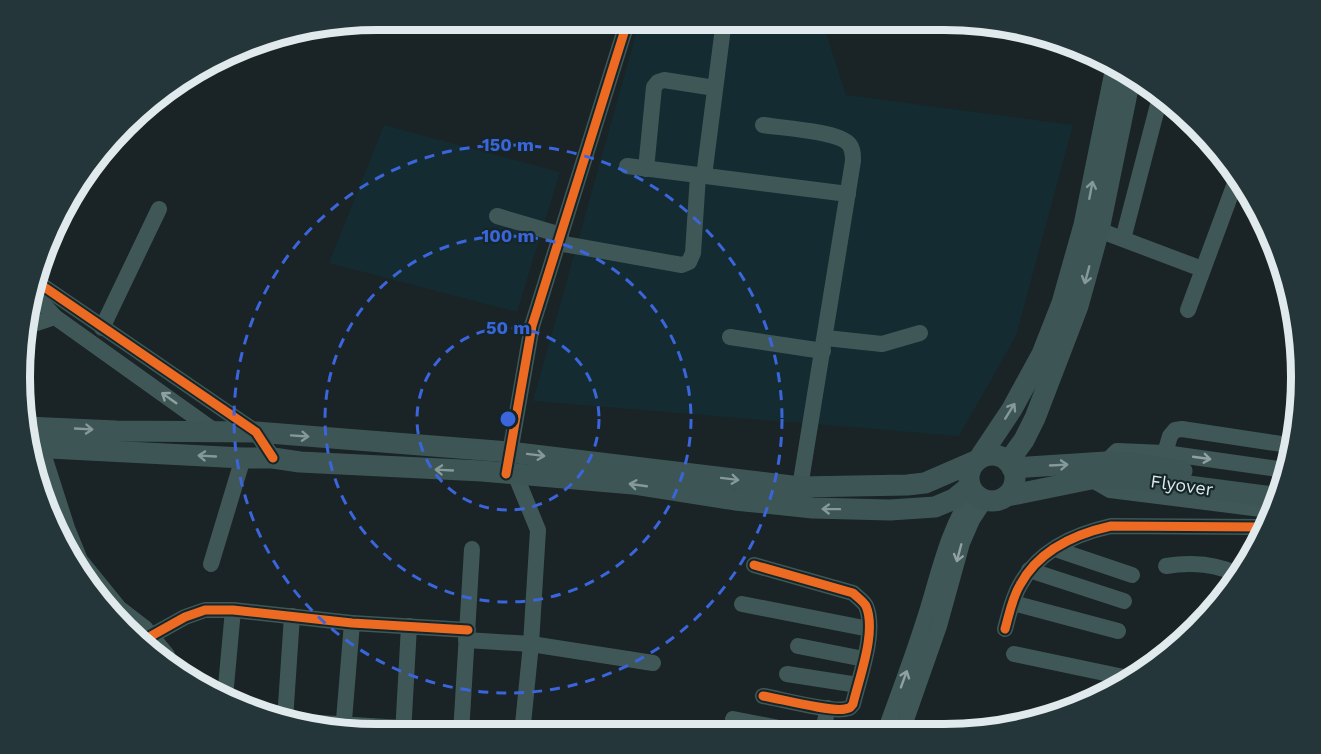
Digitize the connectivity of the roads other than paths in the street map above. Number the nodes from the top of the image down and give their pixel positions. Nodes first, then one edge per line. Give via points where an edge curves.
1 (625, 30) edge
2 (723, 30) edge
3 (1115, 74) edge
4 (1129, 83) edge
5 (715, 88) junction
6 (1158, 104) edge
7 (763, 125) dead end
8 (627, 166) dead end
9 (646, 169) junction
10 (701, 176) junction
11 (1234, 186) edge
12 (848, 194) junction
13 (159, 209) dead end
14 (497, 216) dead end
15 (1091, 227) junction
16 (559, 239) junction
17 (1123, 239) junction
18 (1202, 269) junction
19 (42, 286) edge
20 (39, 300) edge
21 (1188, 310) dead end
22 (55, 317) junction
23 (34, 324) edge
24 (102, 328) junction
25 (920, 333) dead end
26 (730, 337) dead end
27 (824, 344) junction
28 (34, 427) edge
29 (216, 432) junction
30 (256, 432) junction
31 (1284, 444) edge
32 (37, 447) edge
33 (509, 452) junction
34 (1165, 453) junction
35 (243, 458) junction
36 (273, 458) junction
37 (978, 460) junction
38 (41, 462) edge
39 (1106, 462) junction
40 (1010, 465) junction
41 (1278, 469) edge
42 (1130, 470) junction
43 (511, 474) junction
44 (1091, 479) junction
45 (1274, 486) edge
46 (800, 487) junction
47 (976, 493) junction
48 (1007, 496) junction
49 (1270, 496) edge
50 (1265, 510) edge
51 (1257, 527) edge
52 (76, 549) edge
53 (472, 549) dead end
54 (1055, 549) junction
55 (211, 564) dead end
56 (754, 565) dead end
57 (1166, 566) dead end
58 (88, 569) edge
59 (1029, 570) junction
60 (1231, 573) edge
61 (1132, 575) dead end
62 (1124, 602) dead end
63 (1013, 603) junction
64 (742, 604) dead end
65 (233, 610) junction
66 (292, 616) junction
67 (352, 623) junction
68 (409, 626) junction
69 (869, 629) junction
70 (1005, 629) dead end
71 (1118, 631) dead end
72 (467, 635) junction
73 (151, 636) junction
74 (531, 644) junction
75 (798, 646) dead end
76 (162, 649) edge
77 (1014, 654) dead end
78 (864, 658) junction
79 (652, 663) dead end
80 (787, 674) dead end
81 (1121, 676) edge
82 (858, 685) junction
83 (226, 689) edge
84 (763, 696) dead end
85 (828, 708) junction
86 (287, 712) edge
87 (733, 719) dead end
88 (344, 722) edge
89 (403, 724) edge
90 (462, 724) edge
91 (523, 724) edge
92 (758, 724) edge
93 (824, 724) edge
94 (888, 724) edge
95 (905, 724) edge

1 - 16 street
2 - 5 street
15 -> 3 main road
4 - 15 main road
5 - 9 street via 658,82 654,87
5 - 10 street
6 - 17 street
7 - 12 street via 837,136 848,142 853,161
8 - 9 street
9 - 10 street
10 - 12 street
10 - 16 street via 689,262 682,265
11 - 18 street
12 - 27 street
13 - 24 street
14 - 16 street
15 - 17 street
37 -> 15 main road via 1012,409 1049,339
15 -> 40 main road via 1078,306 1049,386
16 - 33 street via 532,326
17 - 18 street
18 - 21 street
19 - 24 street
20 - 22 street
22 - 23 street
29 -> 22 street
24 - 30 street
25 - 27 street via 882,344
26 - 27 street
27 - 46 street
28 -> 29 main road
29 - 30 main road
30 -> 33 main road
30 - 36 street
31 - 34 street via 1182,429 1170,436
35 -> 32 main road
33 - 43 street
33 -> 46 main road
34 - 39 street via 1117,451
34 -> 41 street
35 - 36 main road
35 - 55 street
43 -> 36 main road
37 - 40 main road via 990,455 1003,458
37 - 46 main road via 925,483
37 - 47 main road via 970,472
38 - 52 street
40 -> 39 main road, Flyover
39 - 42 main road, Flyover
40 - 48 main road via 1015,478
42 - 44 main road, Flyover
42 - 45 main road, Flyover
42 - 49 main road, Flyover
47 -> 43 main road via 935,507 890,510 790,506 633,484
43 - 74 street via 538,530
44 - 48 main road, Flyover
44 - 50 street via 1110,490
47 - 48 main road via 993,502
94 -> 47 street via 948,541 962,508
47 -> 95 street via 972,520
51 - 54 street via 1111,526 1087,531
53 - 72 street
54 - 59 street
54 - 61 street
56 - 69 street via 853,593 865,604
57 - 60 street via 1203,565
58 - 73 street via 119,608
59 - 62 street
59 - 63 street
63 - 70 street
63 - 71 street
64 - 69 street
65 - 66 street
65 - 73 street via 205,610
65 - 83 street
66 - 67 street
66 - 86 street
67 - 68 street
67 - 88 street
68 - 72 street
68 - 89 street
69 - 78 street
72 - 74 street
72 - 90 street
73 - 76 street
74 - 79 street
74 - 91 street
75 - 78 street
77 - 81 street
78 - 82 street
80 - 82 street
82 - 85 street via 849,708
84 - 85 street
85 - 93 street
87 - 92 street

